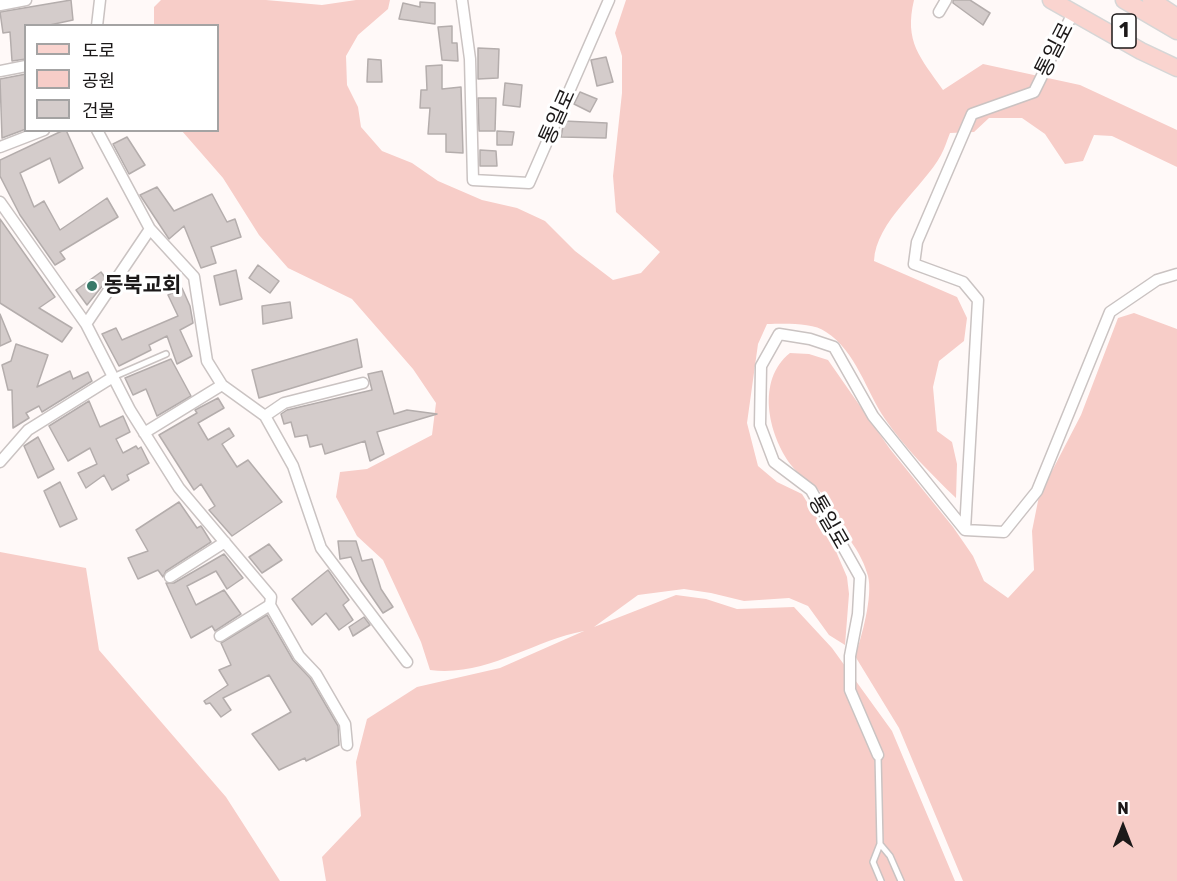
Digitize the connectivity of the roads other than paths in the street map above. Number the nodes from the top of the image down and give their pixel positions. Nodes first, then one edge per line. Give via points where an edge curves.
1 (26, 0) edge
2 (100, 0) edge
3 (462, 0) edge
4 (609, 0) edge
5 (946, 0) edge
6 (1051, 0) edge
7 (1124, 0) edge
8 (1151, 0) edge
9 (0, 5) edge
10 (1072, 7) edge
11 (939, 12) dead end
12 (1177, 17) edge
13 (97, 24) edge
14 (1177, 31) edge
15 (1177, 61) edge
16 (24, 66) edge
17 (1177, 68) edge
18 (0, 71) edge
19 (39, 132) edge
20 (98, 132) edge
21 (0, 147) edge
22 (0, 202) edge
23 (150, 229) junction
24 (1177, 274) edge
25 (86, 324) junction
26 (166, 354) dead end
27 (112, 377) junction
28 (363, 383) dead end
29 (222, 385) junction
30 (265, 416) junction
31 (144, 433) junction
32 (0, 462) edge
33 (965, 530) junction
34 (225, 542) junction
35 (170, 577) dead end
36 (270, 605) junction
37 (220, 636) dead end
38 (407, 662) dead end
39 (347, 744) dead end
40 (878, 755) joint
41 (880, 844) junction
42 (881, 881) edge
43 (901, 881) edge

1 - 9 street
2 - 13 street
3 - 4 street, 통일로 via 470,59 473,180 529,183
5 - 11 street
6 - 10 main road
7 - 14 main road, 1
8 - 12 main road
10 - 15 main road, 통일로 / 1
10 - 17 main road via 1141,51
10 - 33 street, 통일로 via 1034,92 972,114 917,242 914,264 963,282 978,300
16 - 18 street
19 - 21 street
20 - 23 street
22 - 25 street
23 - 25 street
23 - 29 street via 194,277 207,361
24 - 33 street via 1157,280 1110,312 1037,491 1004,532
25 - 27 street
26 - 27 lane
27 - 31 street
27 - 32 street via 28,430
28 - 30 street via 284,404
29 - 30 street
29 - 31 street
30 - 38 street via 292,466 321,548
31 - 34 street via 179,488
33 - 40 street, 통일로 via 873,416 834,347 778,334 761,366 760,425 774,462 811,490 860,577 850,690
34 - 35 street
34 - 36 street via 271,597
36 - 37 street
36 - 39 street via 345,724
40 - 41 lane
41 - 42 lane via 873,862
41 - 43 lane

